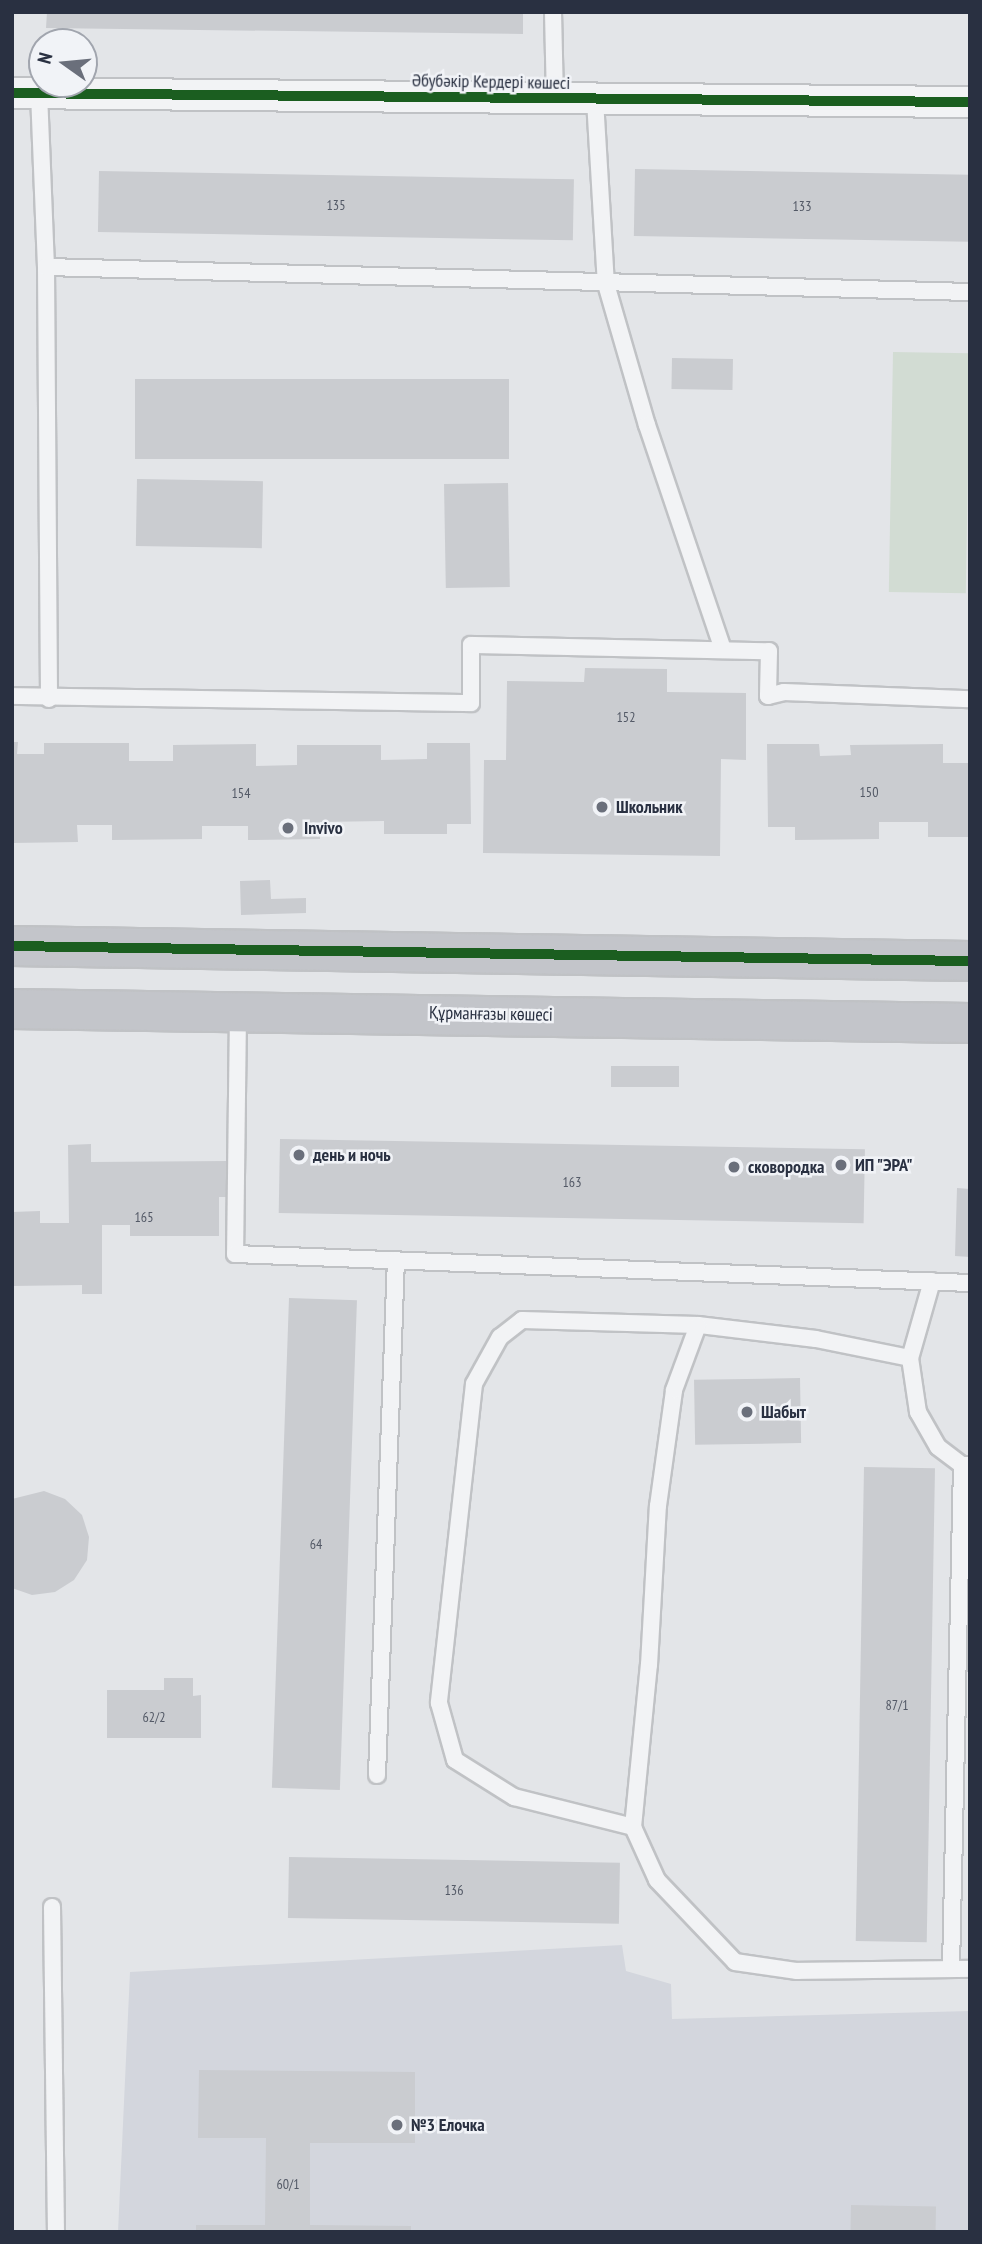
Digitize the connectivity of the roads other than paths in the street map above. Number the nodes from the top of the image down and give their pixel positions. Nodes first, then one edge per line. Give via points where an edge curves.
1 (553, 12) edge
2 (26, 93) edge
3 (596, 100) junction
4 (555, 101) junction
5 (970, 102) edge
6 (46, 267) junction
7 (606, 284) junction
8 (970, 292) edge
9 (723, 650) junction
10 (12, 696) edge
11 (49, 699) junction
12 (970, 699) edge
13 (12, 946) edge
14 (970, 961) edge
15 (12, 1009) edge
16 (238, 1010) junction
17 (970, 1023) edge
18 (396, 1260) junction
19 (932, 1281) junction
20 (970, 1283) edge
21 (698, 1325) junction
22 (910, 1358) junction
23 (966, 1465) edge
24 (377, 1775) dead end
25 (633, 1827) junction
26 (52, 1907) dead end
27 (951, 1969) junction
28 (970, 1969) edge
29 (56, 2232) edge

1 - 4 lane
2 - 4 street, Әбубәкір Кердері көшесі
2 - 6 lane
3 - 4 street, Әбубәкір Кердері көшесі
3 - 5 street, Әбубәкір Кердері көшесі
3 - 7 lane
6 - 7 lane
6 - 11 lane
7 - 8 lane
7 - 9 lane via 647,425
9 - 11 lane via 471,645 471,703
9 - 12 lane via 769,651 768,695
10 - 11 lane
13 - 14 street
15 - 16 street, Құрманғазы көшесі
16 - 17 street, Құрманғазы көшесі
16 - 18 lane via 235,1254
18 - 19 lane
18 - 24 lane
19 - 20 lane
19 - 22 lane
21 - 22 lane via 816,1339
21 - 25 lane via 674,1390 658,1506
21 - 25 lane via 522,1320 500,1338 474,1384 439,1703 456,1760 514,1797
22 - 23 lane via 918,1412 938,1447
23 - 27 lane
25 - 27 lane via 657,1880 735,1962 797,1970
26 - 29 lane
27 - 28 lane

